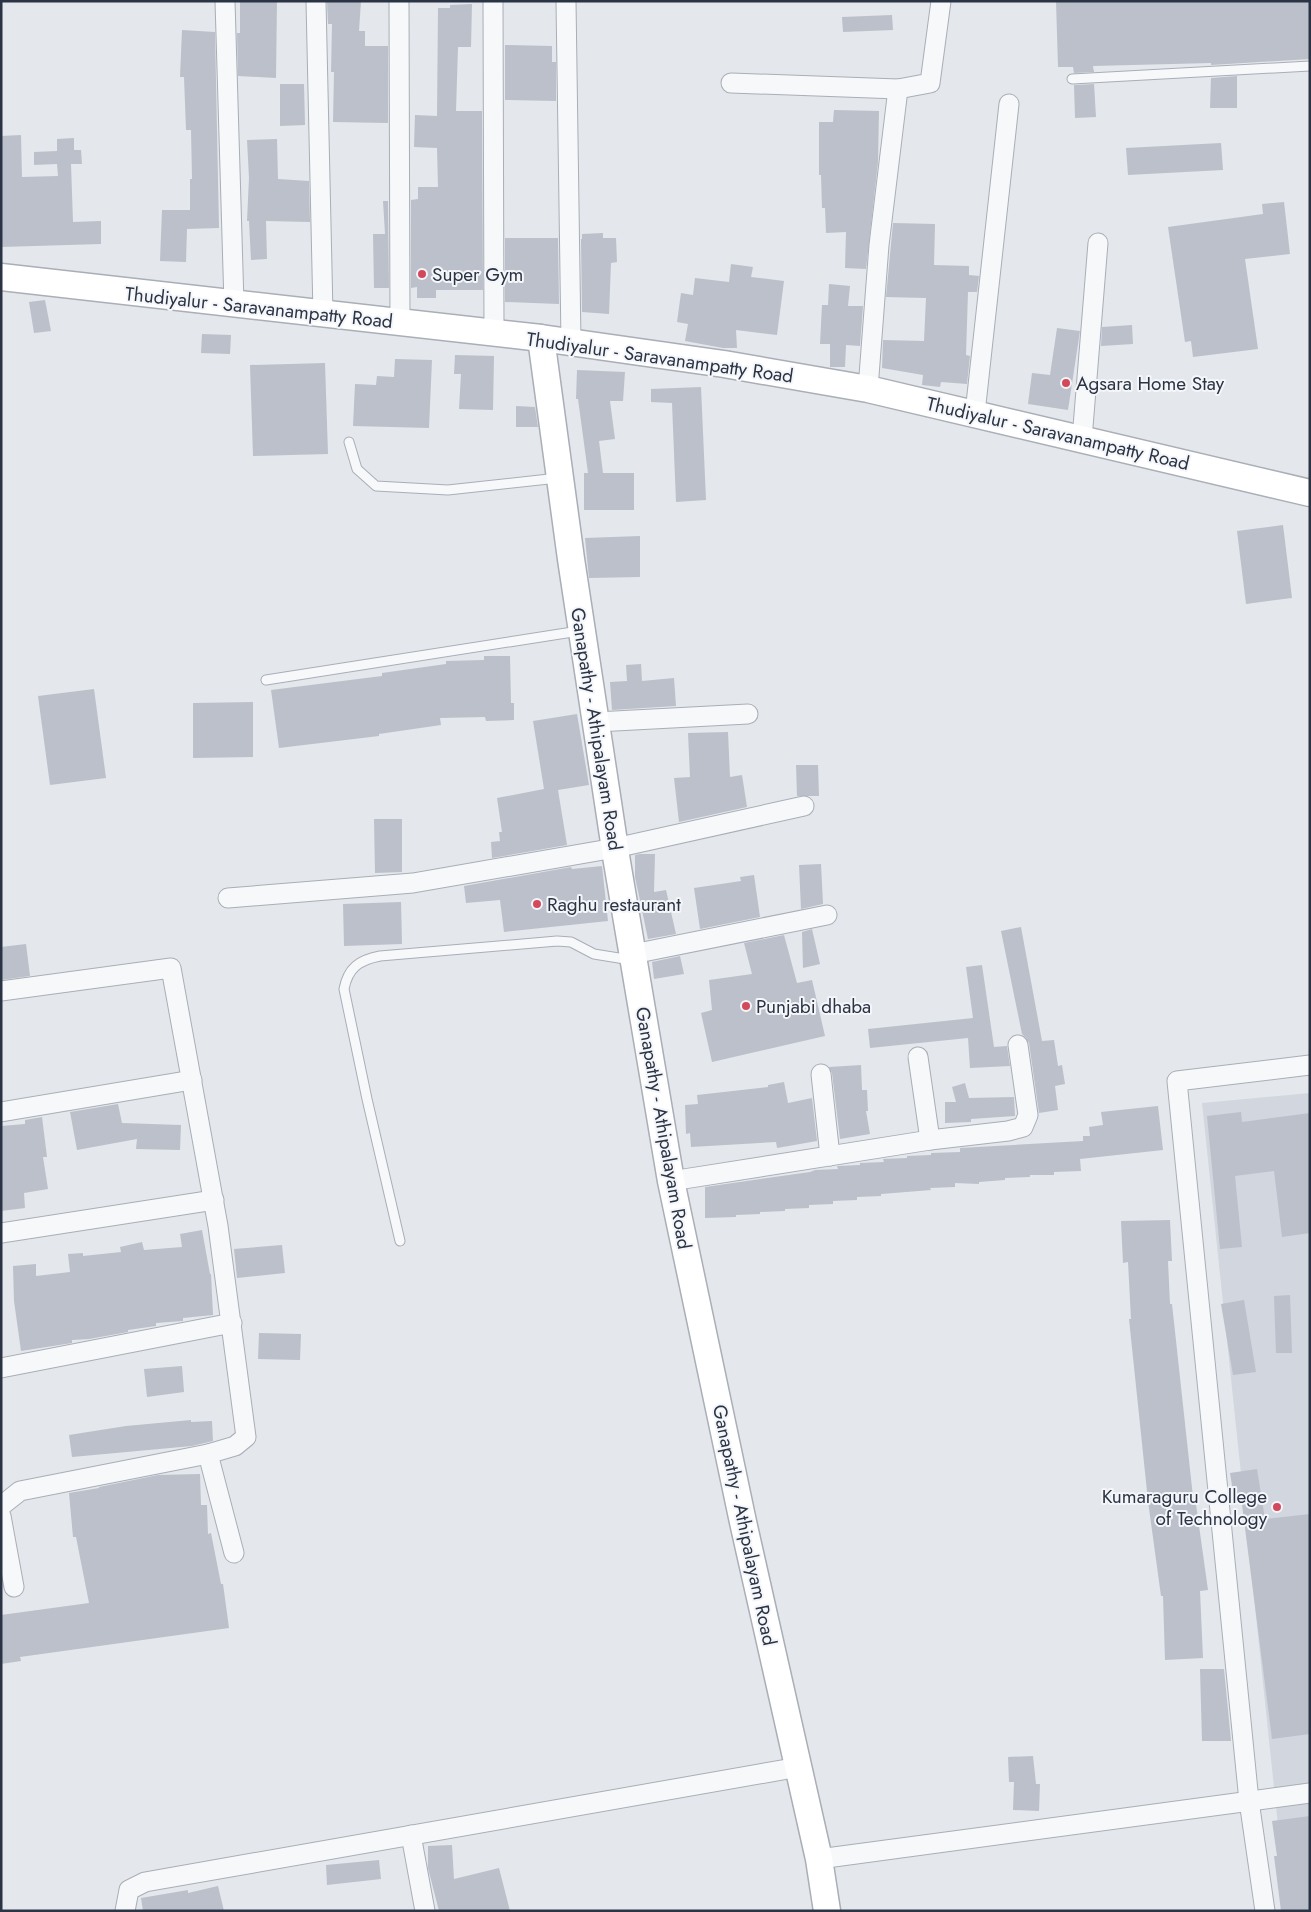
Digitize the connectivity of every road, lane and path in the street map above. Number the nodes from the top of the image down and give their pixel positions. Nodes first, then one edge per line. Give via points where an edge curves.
1 (225, 1) edge
2 (316, 1) edge
3 (399, 1) edge
4 (493, 1) edge
5 (566, 1) edge
6 (941, 1) edge
7 (1310, 66) edge
8 (1072, 79) dead end
9 (731, 83) dead end
10 (898, 89) junction
11 (1009, 104) dead end
12 (1098, 243) dead end
13 (1, 277) edge
14 (234, 304) junction
15 (323, 314) junction
16 (400, 323) junction
17 (494, 333) junction
18 (541, 338) junction
19 (571, 342) junction
20 (868, 389) junction
21 (975, 413) junction
22 (1082, 438) junction
23 (349, 442) dead end
24 (560, 478) junction
25 (1310, 493) edge
26 (582, 630) junction
27 (266, 680) dead end
28 (748, 714) dead end
29 (596, 722) junction
30 (804, 806) dead end
31 (615, 848) junction
32 (228, 898) dead end
33 (827, 915) dead end
34 (633, 957) junction
35 (1, 991) edge
36 (1018, 1045) dead end
37 (918, 1057) dead end
38 (1310, 1065) edge
39 (821, 1074) dead end
40 (192, 1080) junction
41 (1, 1112) edge
42 (930, 1140) junction
43 (830, 1156) junction
44 (671, 1181) junction
45 (214, 1200) junction
46 (1, 1233) edge
47 (400, 1241) dead end
48 (232, 1323) junction
49 (1, 1368) edge
50 (208, 1454) junction
51 (1, 1506) edge
52 (1, 1516) edge
53 (234, 1553) dead end
54 (14, 1587) dead end
55 (798, 1767) junction
56 (1310, 1793) edge
57 (1249, 1800) junction
58 (411, 1835) junction
59 (819, 1859) junction
60 (125, 1911) edge
61 (425, 1911) edge
62 (827, 1911) edge
63 (1264, 1911) edge

1 - 14 street
2 - 15 street
3 - 16 street
4 - 17 street
5 - 19 street
6 - 10 street via 930,83
7 - 8 lane
9 - 10 street
10 - 20 street via 879,245
11 - 21 street
12 - 22 street
13 - 14 main road, Thudiyalur - Saravanampatty Road
14 - 15 main road, Thudiyalur - Saravanampatty Road
15 - 16 main road, Thudiyalur - Saravanampatty Road
16 - 17 main road, Thudiyalur - Saravanampatty Road
17 - 18 main road, Thudiyalur - Saravanampatty Road
18 - 19 main road, Thudiyalur - Saravanampatty Road
18 - 24 main road, Ganapathy - Athipalayam Road
19 - 20 main road, Thudiyalur - Saravanampatty Road
20 - 21 main road, Thudiyalur - Saravanampatty Road
21 - 22 main road, Thudiyalur - Saravanampatty Road
22 - 25 main road, Thudiyalur - Saravanampatty Road
23 - 24 lane via 357,469 376,486 448,490
24 - 26 main road, Ganapathy - Athipalayam Road
26 - 27 lane
26 - 29 main road, Ganapathy - Athipalayam Road
28 - 29 street
29 - 31 main road, Ganapathy - Athipalayam Road
30 - 31 street
31 - 32 street via 413,883
31 - 34 main road, Ganapathy - Athipalayam Road
33 - 34 street
34 - 44 main road, Ganapathy - Athipalayam Road
34 - 47 lane via 594,954 571,942 557,941 367,958 346,976 344,989
35 - 40 street via 171,968
36 - 42 street via 1028,1115 1023,1127
37 - 42 street
38 - 57 street via 1177,1081
39 - 43 street
40 - 41 street
40 - 45 street
42 - 43 street
43 - 44 street
44 - 55 main road, Ganapathy - Athipalayam Road
45 - 46 street
45 - 48 street
48 - 49 street
48 - 50 street via 246,1437 235,1446
50 - 51 street via 20,1491
50 - 53 street
52 - 54 street
55 - 58 street
55 - 59 main road, Ganapathy - Athipalayam Road
56 - 57 street
57 - 59 street
57 - 63 street
58 - 60 street via 145,1882 129,1890
58 - 61 street
59 - 62 main road, Ganapathy - Athipalayam Road

